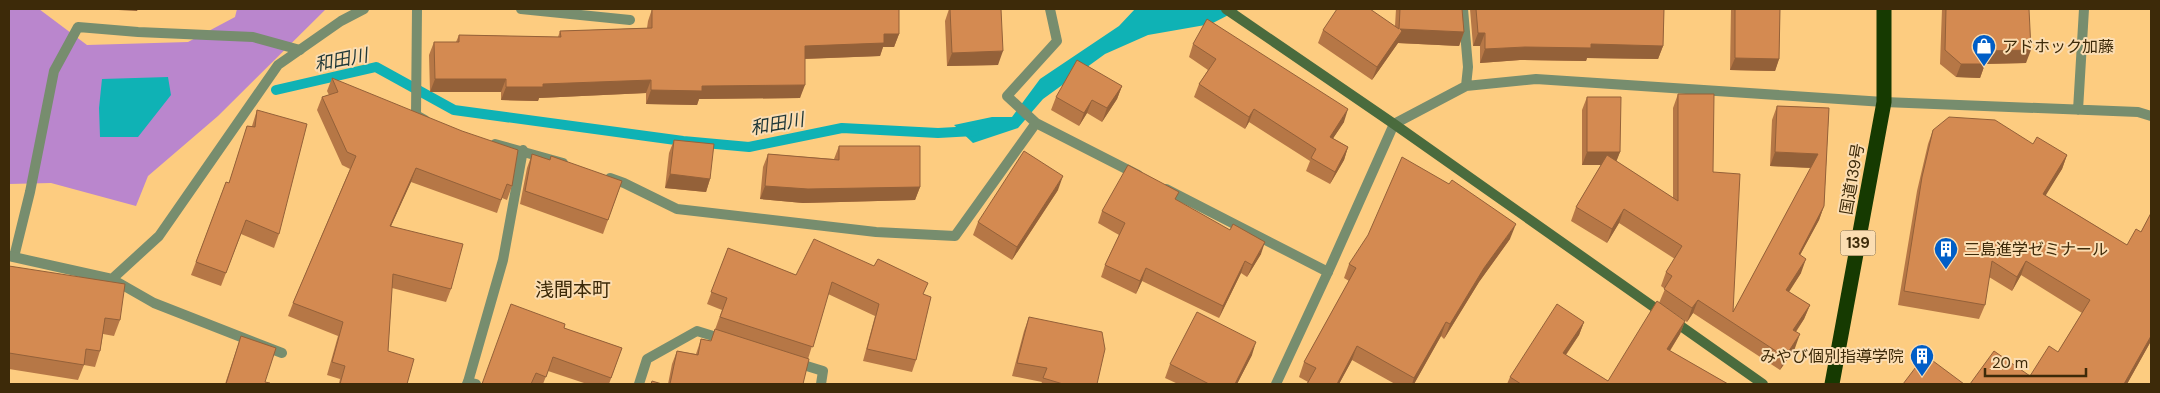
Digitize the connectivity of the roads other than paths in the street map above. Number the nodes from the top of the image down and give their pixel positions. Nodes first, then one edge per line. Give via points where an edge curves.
1 (364, 9) edge
2 (417, 9) edge
3 (521, 9) edge
4 (1050, 9) edge
5 (1226, 9) edge
6 (1884, 9) edge
7 (2084, 9) edge
8 (1463, 11) edge
9 (630, 20) dead end
10 (300, 50) junction
11 (1466, 86) junction
12 (1884, 102) junction
13 (2078, 110) junction
14 (2151, 116) edge
15 (1034, 121) junction
16 (434, 124) edge
17 (1394, 124) junction
18 (482, 140) edge
19 (523, 150) junction
20 (569, 165) edge
21 (597, 174) edge
22 (11, 257) edge
23 (1328, 272) junction
24 (112, 279) junction
25 (733, 343) edge
26 (282, 353) dead end
27 (787, 360) edge
28 (470, 383) edge
29 (639, 384) edge
30 (821, 384) edge
31 (1276, 384) edge
32 (1763, 384) edge
33 (1832, 384) edge

1 - 10 street
2 - 16 street via 416,115
3 - 9 street
4 - 15 street via 1057,41 1007,96
5 - 17 street
6 - 12 highway, 国道139号 / 139
7 - 13 street
8 - 11 street via 1468,67
10 - 22 street via 252,37 78,27 54,71 30,192
10 - 24 street via 278,65 159,236
11 - 12 street via 1536,79
11 - 17 street
12 - 13 street
12 - 33 highway, 国道139号 / 139
13 - 14 street via 2138,112
15 - 21 street via 955,236 876,232 676,209 624,182
15 - 23 street
17 - 23 street
17 - 32 street
18 - 19 street
19 - 20 street
19 - 28 street via 503,260
22 - 24 street
23 - 31 street
24 - 26 street via 154,303
25 - 29 street via 697,331 647,359
27 - 30 street via 823,372

